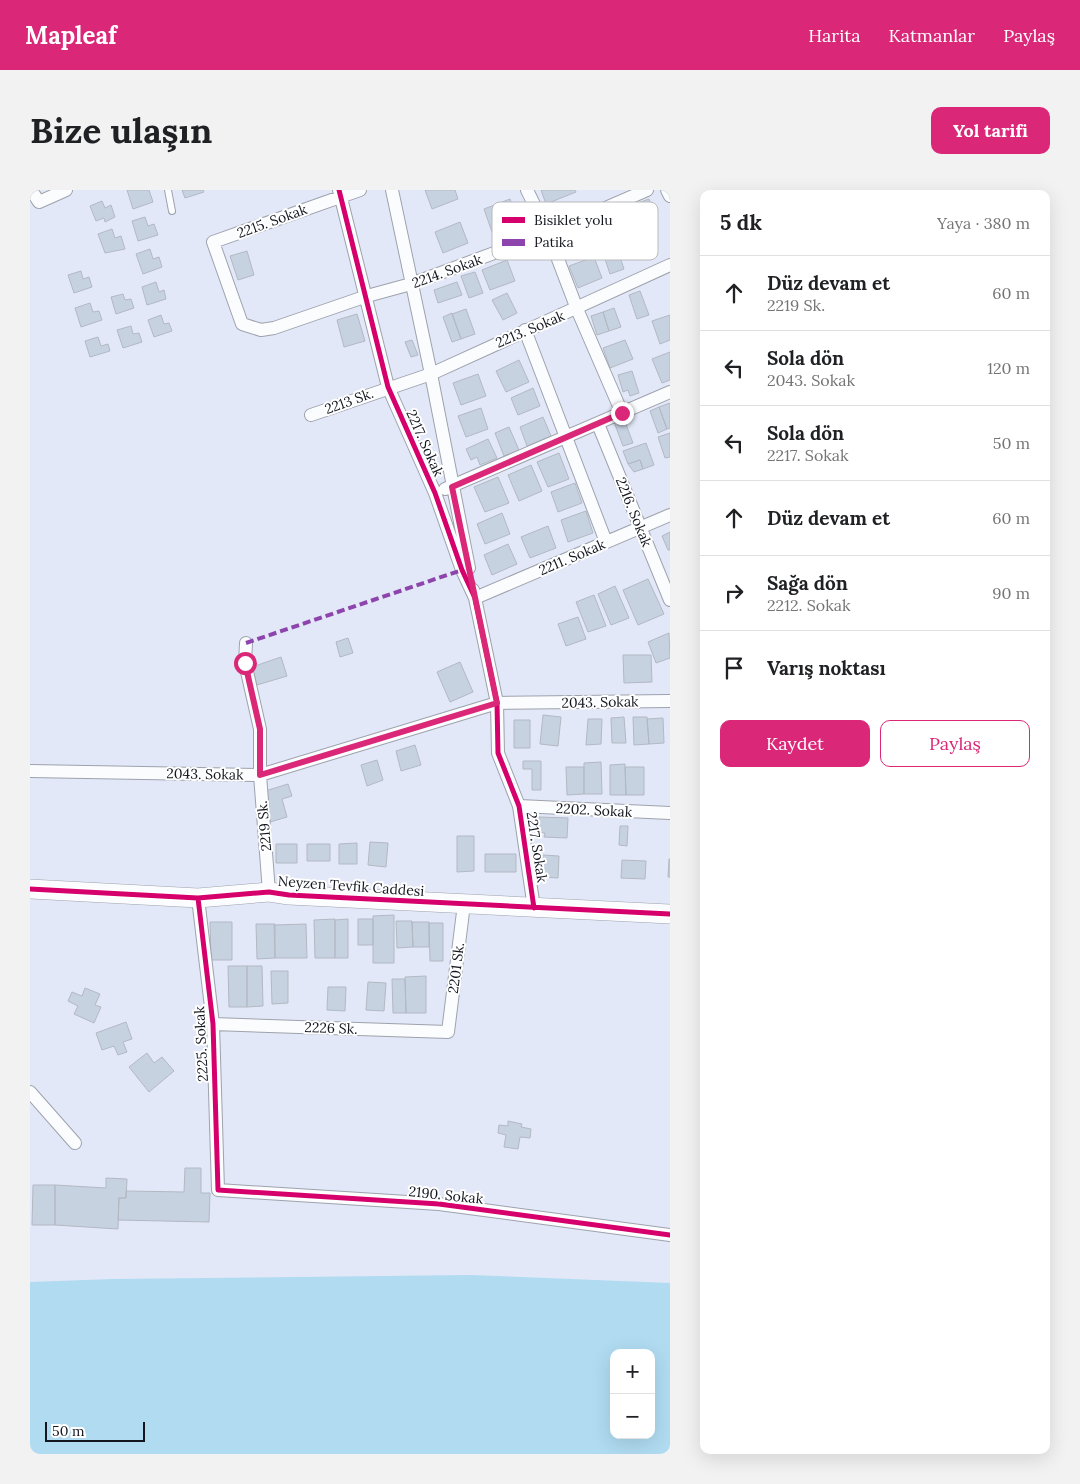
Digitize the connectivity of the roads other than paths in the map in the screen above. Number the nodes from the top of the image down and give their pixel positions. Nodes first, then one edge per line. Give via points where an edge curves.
1 (31, 190) edge
2 (168, 190) edge
3 (360, 190) edge
4 (392, 190) edge
5 (527, 190) edge
6 (647, 190) edge
7 (667, 190) edge
8 (62, 192) edge
9 (340, 193) edge
10 (670, 196) edge
11 (533, 202) edge
12 (619, 202) edge
13 (172, 211) dead end
14 (492, 254) edge
15 (558, 260) edge
16 (670, 265) edge
17 (411, 284) junction
18 (367, 296) junction
19 (577, 309) junction
20 (242, 324) joint
21 (524, 330) junction
22 (431, 374) junction
23 (388, 387) junction
24 (670, 392) edge
25 (622, 413) junction
26 (311, 415) dead end
27 (598, 424) junction
28 (565, 439) junction
29 (452, 487) junction
30 (435, 493) junction
31 (670, 515) edge
32 (640, 528) junction
33 (606, 542) junction
34 (475, 598) junction
35 (670, 600) edge
36 (246, 643) dead end
37 (670, 701) edge
38 (497, 703) junction
39 (30, 771) edge
40 (260, 775) junction
41 (519, 806) junction
42 (670, 813) edge
43 (30, 889) edge
44 (269, 892) junction
45 (198, 898) junction
46 (464, 904) junction
47 (534, 908) junction
48 (670, 914) edge
49 (213, 1024) junction
50 (448, 1032) joint
51 (30, 1092) edge
52 (75, 1143) dead end
53 (218, 1190) joint
54 (670, 1235) edge

1 - 8 street via 39,202
2 - 13 lane
3 - 9 street, 2215. Sokak
4 - 17 street
5 - 11 street
6 - 12 street, 2214. Sokak
7 - 10 street
9 - 18 street, 2217. Sokak
9 - 20 street, 2215. Sokak via 213,242
14 - 17 street, 2214. Sokak
15 - 19 street
16 - 19 street, 2213. Sokak
17 - 18 street, 2214. Sokak
17 - 22 street
18 - 20 street, 2214. Sokak via 274,328 261,330
18 - 23 street, 2217. Sokak
19 - 21 street, 2213. Sokak
19 - 25 street
21 - 22 street, 2213. Sokak
21 - 28 street
22 - 23 street, 2213. Sokak
22 - 29 street
23 - 26 street, 2213 Sk.
23 - 30 street, 2217. Sokak
24 - 25 street
25 - 27 street
27 - 28 street
27 - 32 street, 2216. Sokak
28 - 29 street
28 - 33 street
29 - 30 street
29 - 34 street
30 - 34 street, 2217. Sokak
31 - 32 street, 2211. Sokak
32 - 33 street, 2211. Sokak
32 - 35 street, 2216. Sokak
33 - 34 street, 2211. Sokak
34 - 38 street, 2217. Sokak
36 - 40 street, 2219 Sk. via 245,663 260,729
37 - 38 street, 2043. Sokak
38 - 40 street, 2043. Sokak
38 - 41 street, 2217. Sokak via 498,753
39 - 40 street, 2043. Sokak
40 - 44 street, 2219 Sk.
41 - 42 street, 2202. Sokak
41 - 47 street, 2217. Sokak
43 - 45 street, Neyzen Tevfik Caddesi
44 - 45 street, Neyzen Tevfik Caddesi
44 - 46 street, Neyzen Tevfik Caddesi
45 - 49 street, 2225. Sokak
46 - 47 street, Neyzen Tevfik Caddesi
46 - 50 street, 2201 Sk.
47 - 48 street, Neyzen Tevfik Caddesi
49 - 50 street, 2226 Sk.
49 - 53 street, 2225. Sokak
51 - 52 street
53 - 54 street, 2190. Sokak via 439,1204

